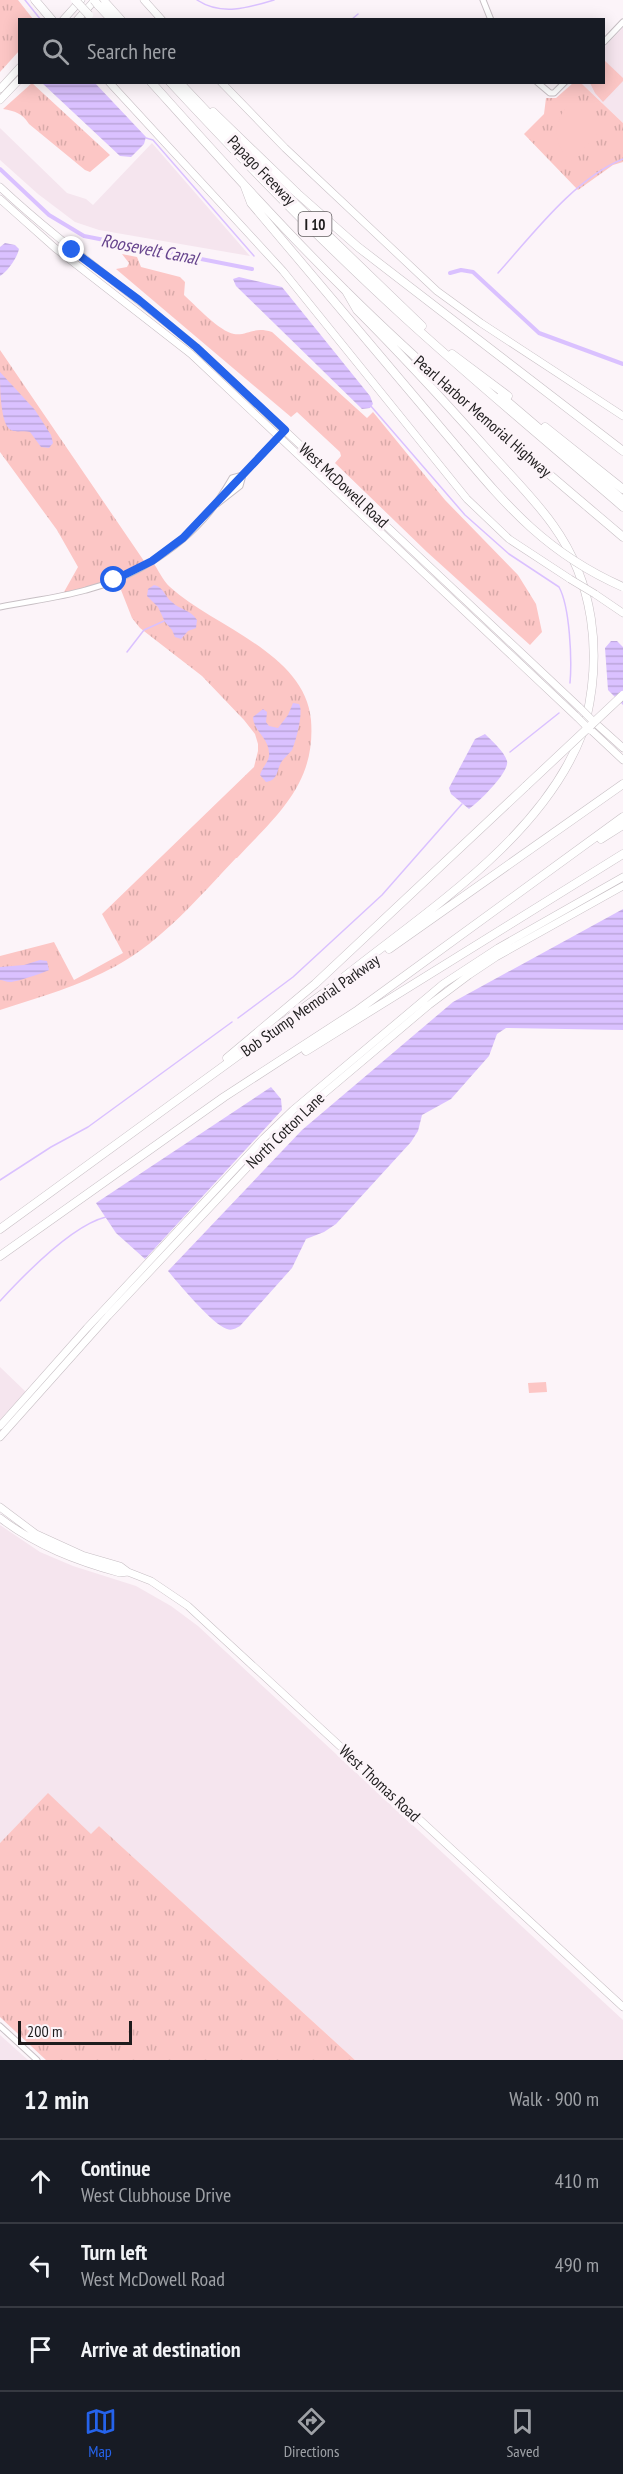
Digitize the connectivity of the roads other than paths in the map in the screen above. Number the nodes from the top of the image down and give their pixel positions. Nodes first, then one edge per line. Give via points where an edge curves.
1 (35, 0) edge
2 (75, 0) edge
3 (81, 0) edge
4 (144, 0) edge
5 (483, 0) edge
6 (98, 1) edge
7 (91, 17) edge
8 (50, 18) edge
9 (65, 18) edge
10 (79, 18) edge
11 (111, 18) edge
12 (119, 18) edge
13 (160, 18) edge
14 (490, 18) edge
15 (623, 22) edge
16 (605, 40) edge
17 (18, 69) edge
18 (18, 81) edge
19 (111, 84) edge
20 (153, 84) edge
21 (172, 84) edge
22 (223, 84) edge
23 (539, 84) edge
24 (563, 84) edge
25 (181, 85) edge
26 (0, 89) edge
27 (0, 100) edge
28 (243, 183) junction
29 (0, 187) edge
30 (0, 199) edge
31 (346, 291) junction
32 (452, 354) junction
33 (623, 416) edge
34 (282, 433) junction
35 (623, 451) edge
36 (623, 489) edge
37 (623, 500) edge
38 (623, 507) edge
39 (623, 537) edge
40 (623, 587) edge
41 (0, 607) edge
42 (623, 613) edge
43 (623, 695) edge
44 (623, 749) edge
45 (623, 758) edge
46 (623, 784) edge
47 (623, 817) edge
48 (623, 825) edge
49 (620, 855) edge
50 (623, 877) edge
51 (623, 886) edge
52 (526, 889) junction
53 (334, 985) junction
54 (200, 1084) junction
55 (207, 1110) junction
56 (0, 1229) edge
57 (0, 1256) edge
58 (27, 1397) junction
59 (16, 1420) junction
60 (0, 1426) edge
61 (0, 1437) edge
62 (0, 1507) edge
63 (0, 1518) edge
64 (128, 1572) junction
65 (623, 2007) edge
66 (0, 2026) edge
67 (37, 2060) edge

1 - 8 highway
2 - 7 highway, bridge
3 - 9 main road
4 - 13 main road
5 - 14 street
6 - 10 main road
6 - 11 highway
6 - 12 highway
15 - 16 street
17 - 26 main road
18 - 27 main road
19 - 42 main road, bridge via 283,271 466,499 509,538
20 - 28 highway, Papago Freeway / I 10
21 - 38 highway via 361,277
22 - 33 main road via 271,135 453,303
23 - 24 street via 550,93
25 - 32 highway, Papago Freeway / I 10 via 281,190
25 - 35 highway via 206,104 298,195 396,277
28 - 31 highway, Papago Freeway / I 10
28 - 40 highway, bridge via 251,203 505,504 537,535 580,565
29 - 34 main road, West McDowell Road via 62,242 196,347
30 - 34 main road, West McDowell Road
31 - 39 highway, Pearl Harbor Memorial Highway / I 10 via 439,379
31 - 53 highway via 357,310 468,427 553,525 576,566 587,597 594,665 581,736 565,771 544,802 452,892
32 - 36 highway
32 - 37 highway, Pearl Harbor Memorial Highway / I 10
34 - 41 street via 216,504 152,561 79,592
34 - 44 main road, West McDowell Road, bridge
34 - 45 main road, West McDowell Road, bridge
43 - 54 highway, bridge via 323,977
44 - 45 main road
46 - 53 highway, Bob Stump Memorial Parkway
47 - 52 highway, Bob Stump Memorial Parkway
48 - 52 highway
49 - 55 highway
50 - 58 main road, North Cotton Lane via 462,970 293,1110 262,1139
51 - 59 main road, North Cotton Lane via 469,975 303,1111 184,1234
52 - 55 highway, Bob Stump Memorial Parkway
53 - 54 highway, Bob Stump Memorial Parkway
54 - 56 highway, Bob Stump Memorial Parkway
55 - 57 highway, Bob Stump Memorial Parkway
58 - 59 main road
58 - 60 main road, North Cotton Lane
59 - 61 main road, North Cotton Lane
62 - 64 main road, West Thomas Road via 51,1541
63 - 64 main road, West Thomas Road via 68,1558
64 - 65 main road, West Thomas Road via 151,1581 188,1606
66 - 67 street

